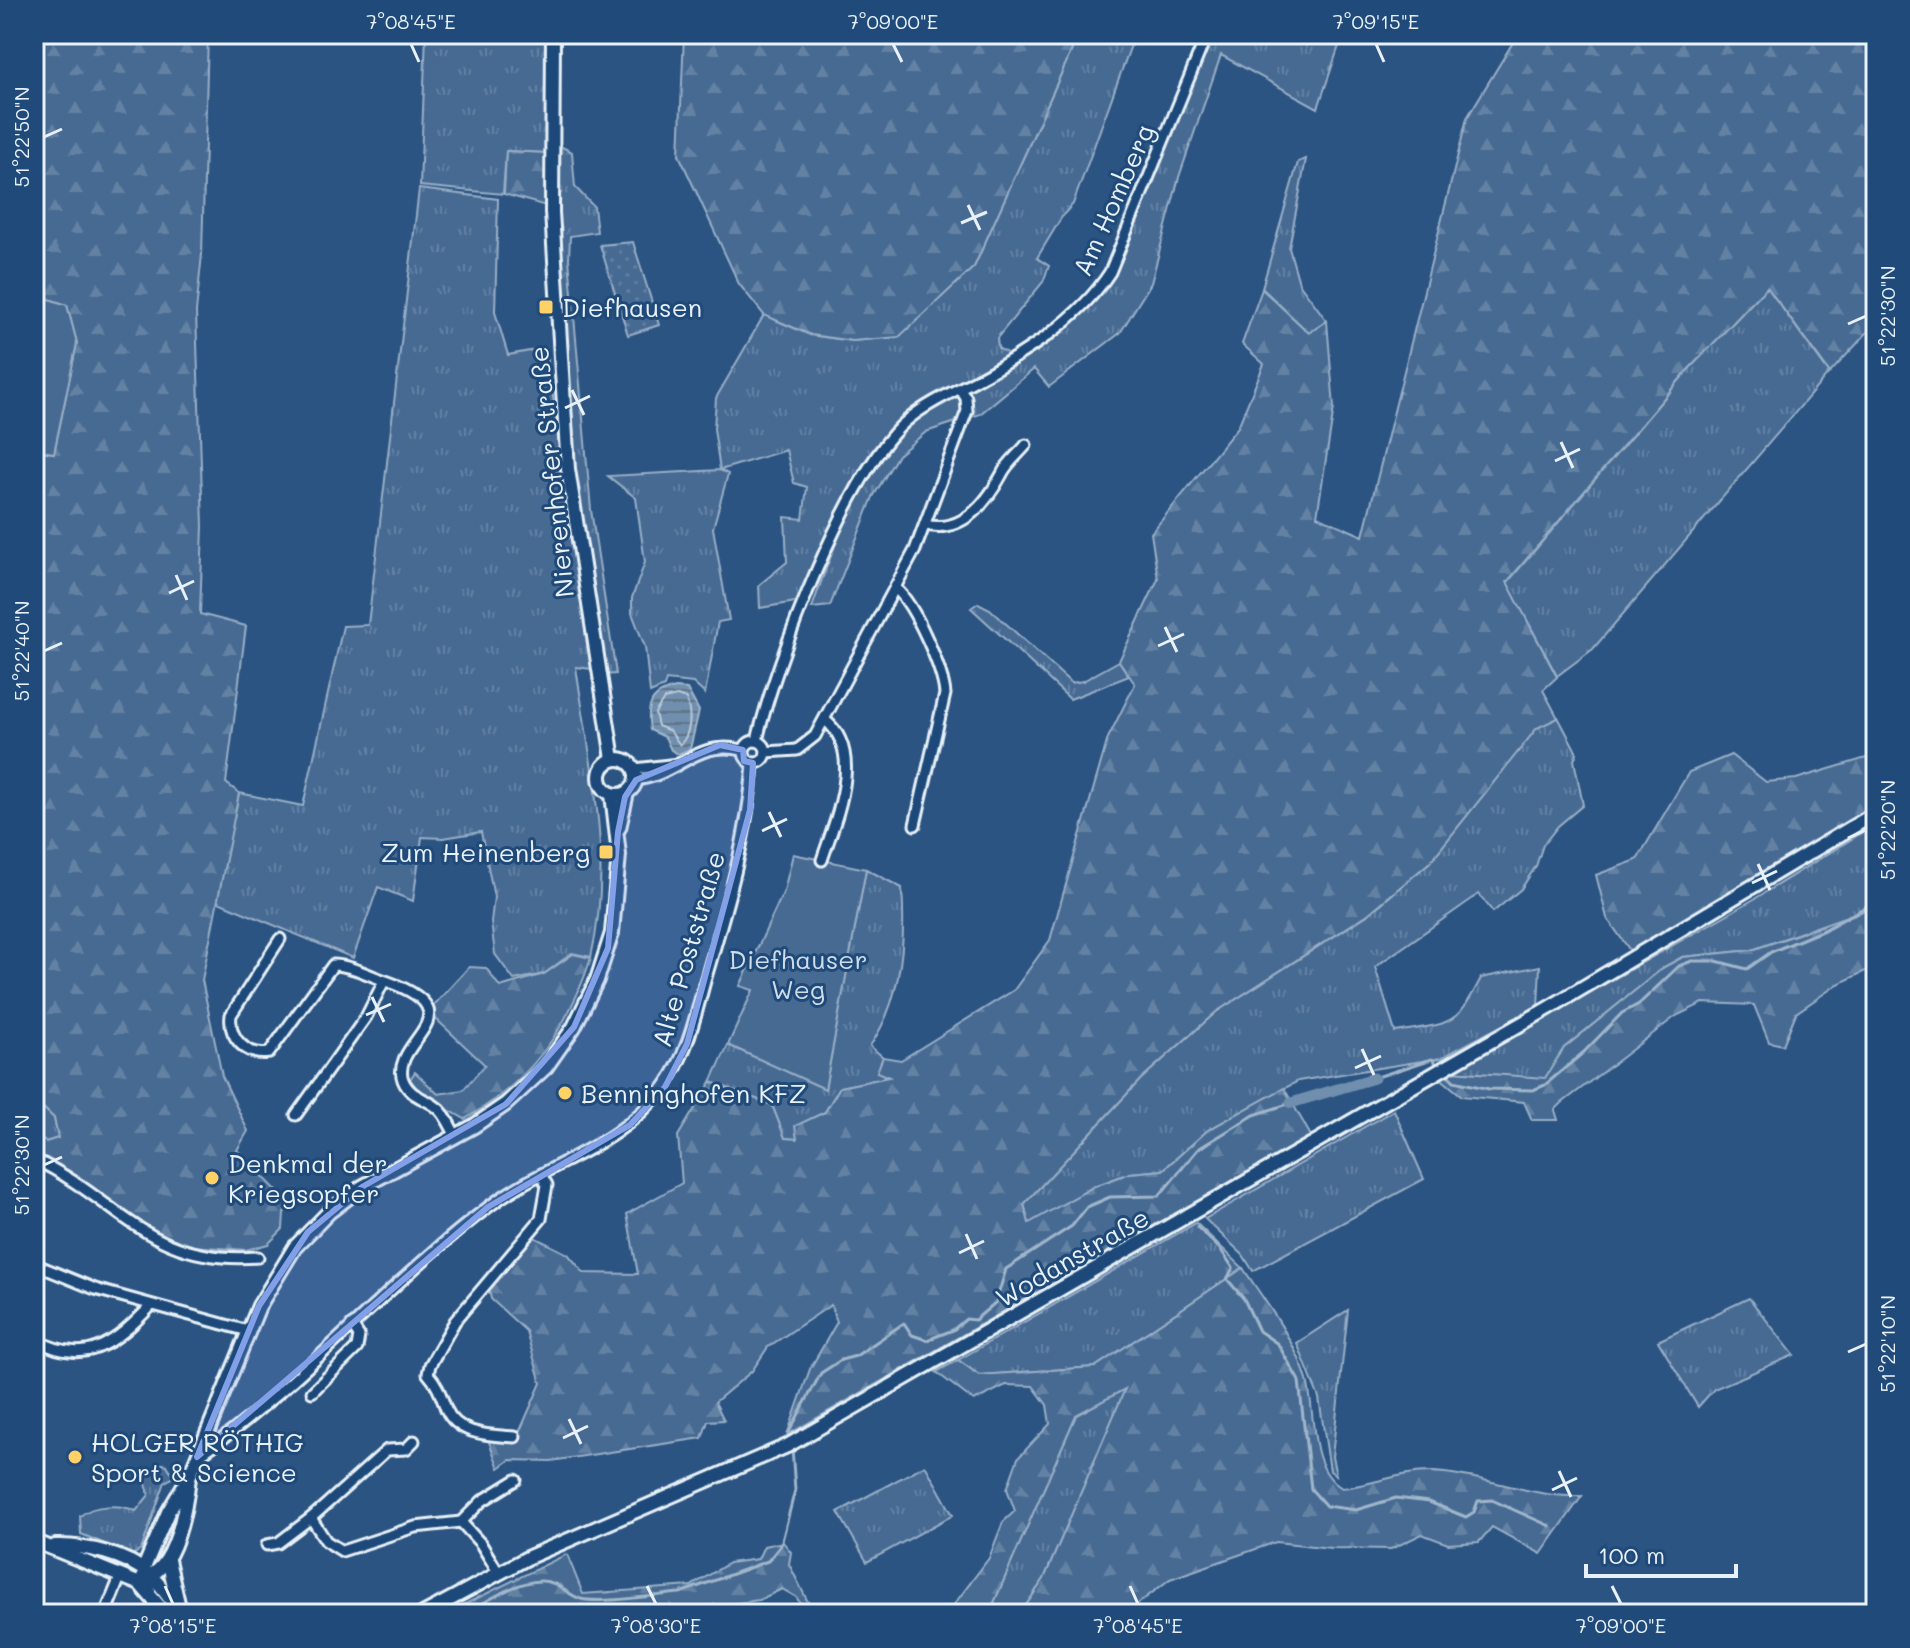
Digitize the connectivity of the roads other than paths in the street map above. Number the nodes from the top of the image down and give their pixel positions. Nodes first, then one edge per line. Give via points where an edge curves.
1 (553, 34) edge
2 (1207, 34) edge
3 (960, 389) junction
4 (1026, 445) dead end
5 (926, 525) junction
6 (896, 589) junction
7 (825, 720) junction
8 (757, 741) junction
9 (743, 750) junction
10 (766, 752) junction
11 (613, 759) junction
12 (753, 763) junction
13 (635, 774) junction
14 (627, 793) junction
15 (612, 794) junction
16 (1876, 813) edge
17 (915, 825) dead end
18 (618, 832) junction
19 (822, 860) dead end
20 (280, 939) dead end
21 (384, 981) junction
22 (296, 1115) dead end
23 (456, 1136) junction
24 (34, 1159) edge
25 (542, 1176) junction
26 (258, 1257) dead end
27 (34, 1264) edge
28 (151, 1306) junction
29 (352, 1325) junction
30 (248, 1331) junction
31 (34, 1339) edge
32 (312, 1392) dead end
33 (515, 1437) dead end
34 (414, 1441) dead end
35 (197, 1457) junction
36 (190, 1475) junction
37 (516, 1480) dead end
38 (311, 1518) junction
39 (461, 1522) junction
40 (34, 1541) edge
41 (267, 1545) dead end
42 (52, 1546) junction
43 (168, 1560) junction
44 (498, 1572) junction
45 (146, 1574) junction
46 (124, 1577) junction
47 (149, 1591) junction
48 (105, 1614) edge
49 (166, 1614) edge
50 (182, 1614) edge
51 (423, 1614) edge

1 - 11 main road, Nierenhofer Straße via 552,212 568,469
2 - 3 street, Am Homberg via 1110,272 1095,296 1019,354
3 - 5 street via 967,411
3 - 8 street via 910,417 857,487 825,552 765,705
4 - 5 street via 972,513 947,527
5 - 6 street
6 - 7 street
6 - 17 street via 944,680
7 - 10 street via 797,750
7 - 19 street via 838,738 846,773
8 - 9 street
8 - 10 street
9 - 12 street
9 - 13 street via 720,745 661,775
10 - 12 street via 761,762
11 - 13 main road via 625,760
11 - 15 main road via 600,775
12 - 25 street, Alte Poststraße via 750,810 682,1056 665,1087 630,1125
13 - 14 main road
14 - 15 main road
14 - 18 main road
15 - 18 main road
16 - 44 main road, Wodanstraße via 793,1442
18 - 23 main road via 612,933 584,1010 529,1084
20 - 21 street via 231,1015 234,1033 251,1053 269,1053 333,965
21 - 22 street via 366,1017
21 - 23 street via 413,991 423,1001 426,1024 403,1062 402,1075 411,1092 439,1109
23 - 30 main road via 362,1187 320,1220 272,1280
24 - 26 street via 175,1249
25 - 29 street, Alte Poststraße via 488,1207
25 - 33 street via 547,1185 541,1219 455,1321 428,1374 458,1423 482,1435
27 - 28 street
28 - 30 street
28 - 31 street via 104,1346 87,1353
29 - 32 street via 359,1336 357,1348
29 - 35 street, Alte Poststraße via 275,1396
30 - 35 main road
34 - 38 street via 406,1449 387,1450
35 - 36 main road
36 - 43 main road
36 - 45 main road via 168,1512
37 - 39 street
38 - 39 street via 326,1541 342,1551 415,1527
38 - 41 street via 278,1543
39 - 44 street
40 - 42 main road
42 - 45 main road via 83,1547
42 - 46 main road
43 - 45 main road
43 - 50 main road
44 - 51 main road, Wodanstraße
45 - 46 main road
45 - 47 main road
45 - 50 main road
46 - 47 main road
46 - 48 street
47 - 49 main road

